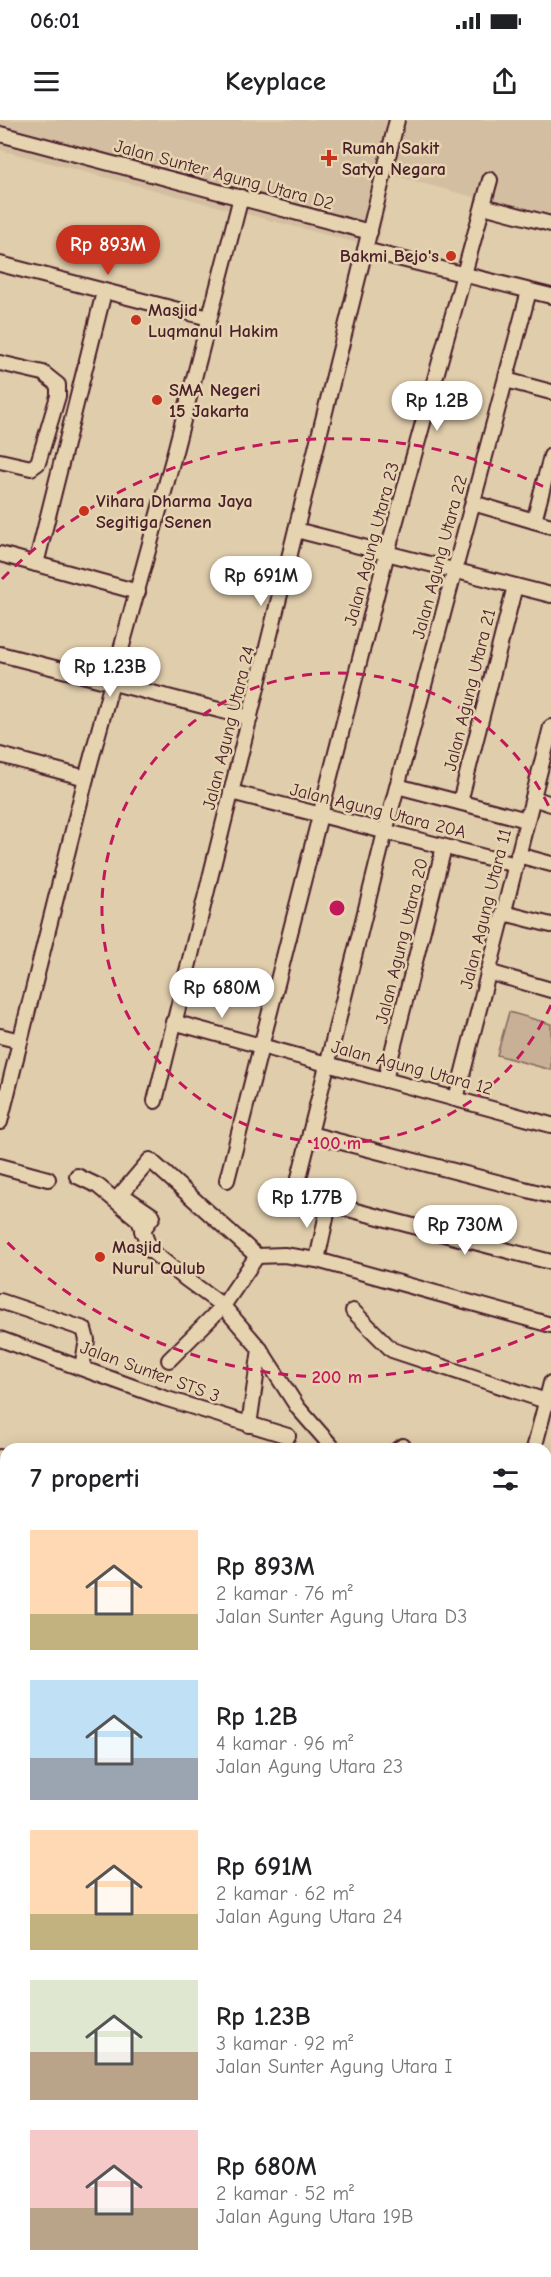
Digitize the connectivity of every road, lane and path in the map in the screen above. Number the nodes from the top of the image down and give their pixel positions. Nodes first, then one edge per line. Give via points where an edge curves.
1 (397, 120) edge
2 (0, 134) edge
3 (490, 180) dead end
4 (241, 197) junction
5 (483, 206) junction
6 (551, 224) edge
7 (370, 232) junction
8 (365, 250) junction
9 (0, 264) edge
10 (464, 274) junction
11 (529, 291) junction
12 (104, 292) junction
13 (551, 296) edge
14 (209, 318) junction
15 (0, 363) edge
16 (506, 380) junction
17 (551, 392) edge
18 (0, 460) edge
19 (550, 463) edge
20 (473, 503) junction
21 (534, 521) junction
22 (551, 525) edge
23 (296, 530) junction
24 (387, 553) junction
25 (0, 554) edge
26 (36, 564) junction
27 (455, 570) junction
28 (515, 586) junction
29 (138, 592) junction
30 (551, 595) edge
31 (0, 654) edge
32 (111, 682) junction
33 (250, 718) junction
34 (551, 727) edge
35 (0, 755) edge
36 (86, 778) junction
37 (397, 786) junction
38 (231, 792) junction
39 (533, 798) junction
40 (460, 802) junction
41 (551, 804) edge
42 (322, 815) junction
43 (527, 820) junction
44 (385, 832) junction
45 (444, 847) junction
46 (517, 860) junction
47 (551, 864) edge
48 (504, 913) junction
49 (551, 926) edge
50 (488, 972) junction
51 (551, 990) edge
52 (174, 1022) junction
53 (0, 1036) edge
54 (20, 1041) junction
55 (262, 1046) junction
56 (327, 1063) junction
57 (385, 1080) junction
58 (456, 1099) junction
59 (155, 1101) dead end
60 (0, 1122) edge
61 (551, 1125) edge
62 (309, 1134) junction
63 (0, 1166) edge
64 (77, 1176) dead end
65 (48, 1179) dead end
66 (227, 1180) dead end
67 (551, 1196) edge
68 (329, 1204) junction
69 (142, 1231) junction
70 (257, 1256) junction
71 (317, 1260) junction
72 (551, 1262) edge
73 (0, 1301) edge
74 (223, 1305) junction
75 (353, 1311) dead end
76 (551, 1325) edge
77 (0, 1340) edge
78 (260, 1349) junction
79 (169, 1360) dead end
80 (82, 1367) junction
81 (551, 1384) edge
82 (546, 1401) junction
83 (249, 1425) junction
84 (288, 1436) dead end
85 (329, 1443) edge
86 (536, 1443) edge

1 - 7 street, Jalan Agung Utara 24
2 - 4 street, Jalan Sunter Agung Utara D2
3 - 5 street, Jalan Agung Utara 23
4 - 7 street, Jalan Sunter Agung Utara D2
4 - 14 street
5 - 6 street
5 - 10 street, Jalan Agung Utara 23
7 - 8 street, Jalan Agung Utara 24
8 - 10 street
8 - 23 street, Jalan Agung Utara 24
9 - 12 street
10 - 11 street
10 - 24 street, Jalan Agung Utara 23
11 - 13 street
11 - 16 street, Jalan Agung Utara 22
12 - 14 street
12 - 26 street
14 - 29 street
15 - 18 street via 43,373 58,385 38,463 31,468
16 - 17 street
16 - 20 street, Jalan Agung Utara 22
19 - 21 street
20 - 21 street
20 - 27 street, Jalan Agung Utara 22
21 - 22 street
23 - 24 street
23 - 33 street, Jalan Agung Utara 24
24 - 27 street
24 - 42 street, Jalan Agung Utara 23
25 - 26 street
26 - 29 street
27 - 28 street
27 - 37 street, Jalan Agung Utara 22
28 - 30 street
28 - 40 street, Jalan Agung Utara 21
29 - 32 street
31 - 32 street
32 - 33 street
32 - 36 street
33 - 38 street, Jalan Agung Utara 24
34 - 39 street, Jalan Agung Utara 11
35 - 36 street
36 - 54 street
37 - 40 street
37 - 44 street, Jalan Agung Utara 22
38 - 42 street, Jalan Agung Utara 20A
38 - 52 street, Jalan Agung Utara 24
39 - 41 street
39 - 43 street, Jalan Agung Utara 11
40 - 43 street
42 - 44 street, Jalan Agung Utara 20A
42 - 55 street, Jalan Agung Utara 23
43 - 46 street, Jalan Agung Utara 11
44 - 45 street, Jalan Agung Utara 20A
44 - 56 street, Jalan Agung Utara 22
45 - 46 street, Jalan Agung Utara 20A
45 - 57 street, Jalan Agung Utara 20
46 - 47 street, Jalan Agung Utara 20A
46 - 48 street, Jalan Agung Utara 11
48 - 49 street
48 - 50 street, Jalan Agung Utara 11
50 - 51 street
50 - 58 street, Jalan Agung Utara 11
52 - 55 street, Jalan Agung Utara 12
52 - 59 street, Jalan Agung Utara 24
53 - 54 street
54 - 60 street
55 - 56 street, Jalan Agung Utara 12
55 - 66 street, Jalan Agung Utara 23
56 - 57 street, Jalan Agung Utara 12
56 - 62 street, Jalan Agung Utara 22
57 - 58 street, Jalan Agung Utara 12
58 - 61 street, Jalan Agung Utara 12
62 - 67 street
62 - 68 street, Jalan Agung Utara 22 via 298,1182 301,1193
63 - 65 street
64 - 69 street via 98,1186 139,1220
68 - 71 street
68 - 72 street
69 - 70 street via 153,1216 121,1194 150,1160
69 - 74 street via 150,1250
70 - 71 street
70 - 74 street
71 - 76 street
73 - 80 street via 84,1329 87,1340
74 - 78 street
74 - 79 street
75 - 82 street via 392,1350
77 - 80 street, Jalan Sunter STS 3
78 - 83 street
78 - 85 street via 298,1408
80 - 83 street, Jalan Sunter STS 3
81 - 82 street
82 - 86 street
83 - 84 street, Jalan Sunter STS 3

